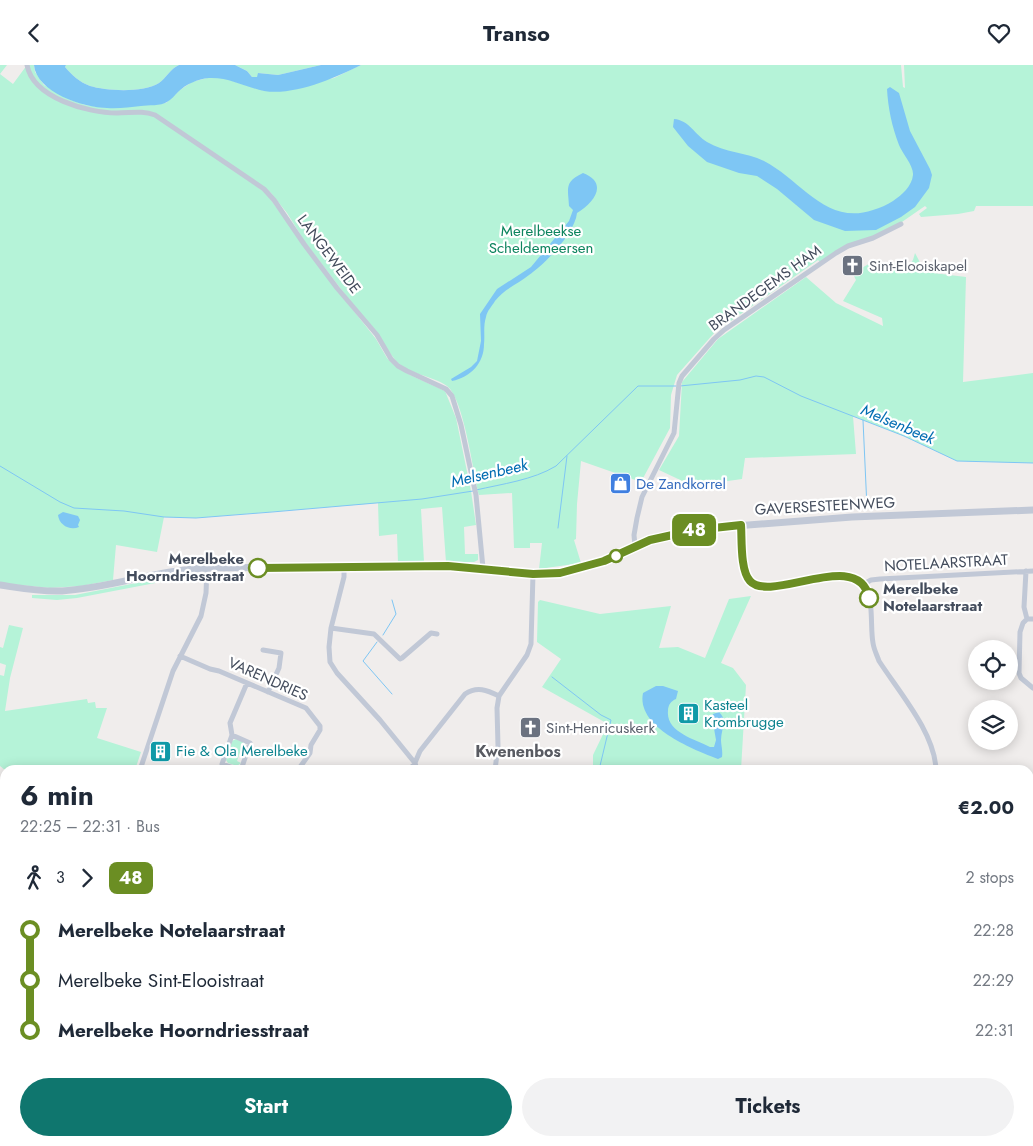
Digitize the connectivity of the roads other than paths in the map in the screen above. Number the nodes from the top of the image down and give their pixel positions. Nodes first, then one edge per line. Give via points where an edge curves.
1 (27, 65) edge
2 (901, 224) dead end
3 (1033, 510) edge
4 (741, 525) junction
5 (635, 546) junction
6 (344, 567) junction
7 (207, 568) junction
8 (483, 568) junction
9 (1026, 571) junction
10 (1033, 571) edge
11 (533, 574) junction
12 (0, 585) edge
13 (862, 585) junction
14 (1030, 619) edge
15 (331, 628) junction
16 (437, 633) dead end
17 (263, 649) dead end
18 (180, 656) junction
19 (247, 683) junction
20 (1033, 688) edge
21 (268, 692) junction
22 (499, 695) junction
23 (232, 735) junction
24 (415, 763) joint
25 (142, 765) edge
26 (225, 765) edge
27 (243, 765) edge
28 (302, 765) edge
29 (496, 765) edge
30 (935, 765) edge

1 - 8 street, LANGEWEIDE via 38,86 73,105 94,112 156,115 264,189 391,359 398,366 450,393 461,425 474,486
2 - 5 street, BRANDEGEMS HAM via 836,253 731,325 714,339 682,376 674,433 642,497 634,535
3 - 4 street, GAVERSESTEENWEG
4 - 5 street, GAVERSESTEENWEG via 677,533
4 - 13 street via 744,568 750,582 756,586 775,587 826,577 850,578
5 - 11 street, GAVERSESTEENWEG via 577,570
6 - 7 street, GAVERSESTEENWEG
6 - 8 street, GAVERSESTEENWEG
6 - 15 street
7 - 12 street, GAVERSESTEENWEG via 169,571 61,591
7 - 18 street via 201,616
8 - 11 street, GAVERSESTEENWEG
9 - 10 street, NOTELAARSTRAAT
9 - 13 street, NOTELAARSTRAAT via 880,579
9 - 14 street via 1024,607
11 - 22 street via 532,644
13 - 30 street via 869,598 874,649 926,733 934,751
14 - 20 street via 1022,623 1020,632 1019,673
15 - 16 street via 374,634 400,659 431,633
15 - 24 street via 328,653 333,667
17 - 21 street via 281,653 279,668
18 - 19 street, VARENDRIES
18 - 25 street
19 - 21 street, VARENDRIES
19 - 23 street via 230,723
21 - 28 street, VARENDRIES via 306,708 320,726 310,753
22 - 24 street via 479,689 465,694 420,751
22 - 29 street
23 - 26 street via 222,764
23 - 27 street via 250,743

